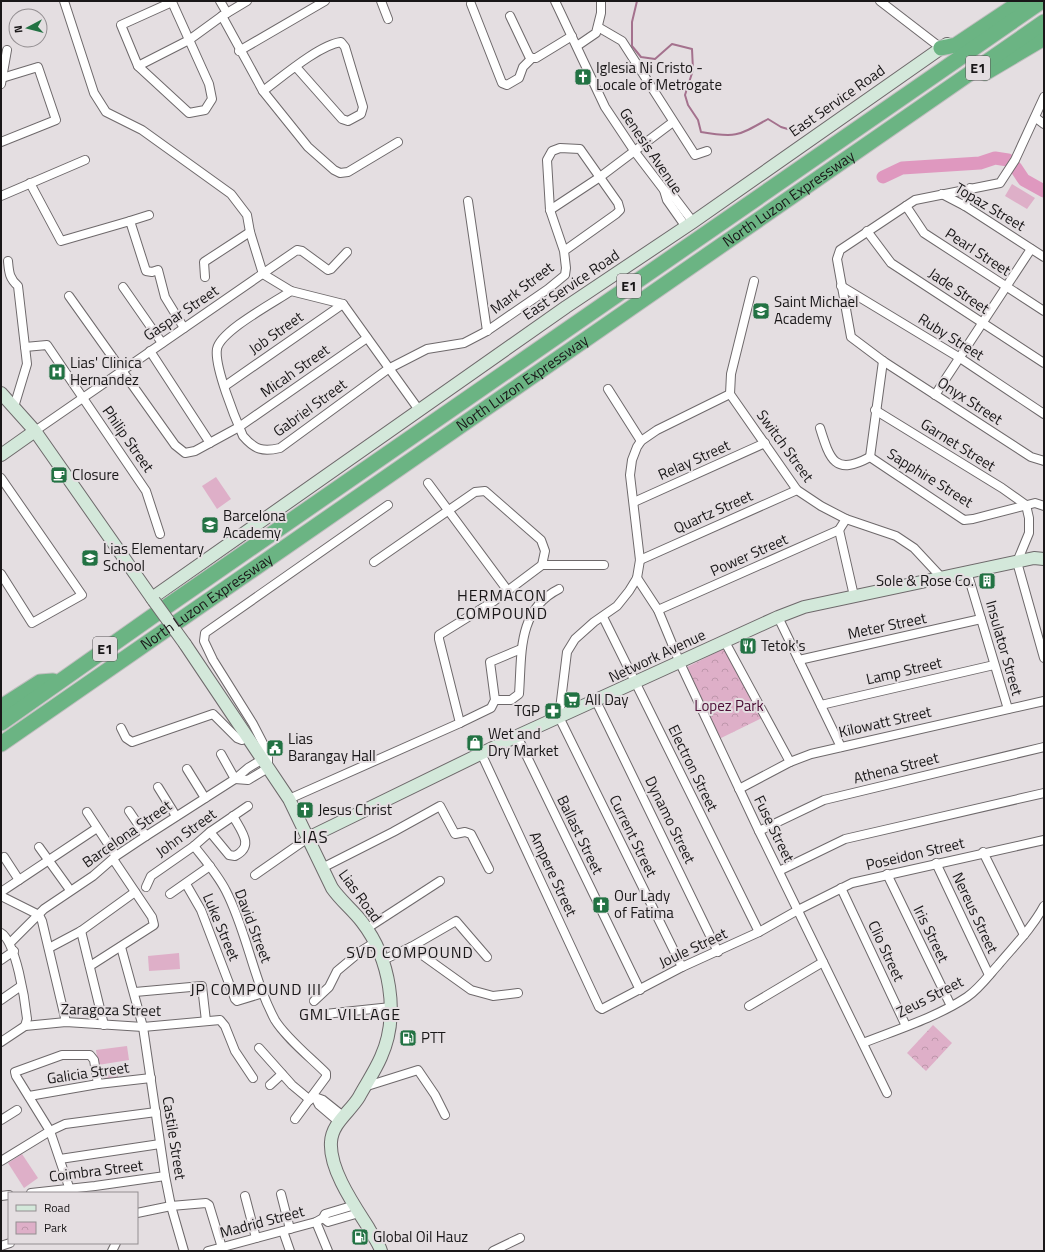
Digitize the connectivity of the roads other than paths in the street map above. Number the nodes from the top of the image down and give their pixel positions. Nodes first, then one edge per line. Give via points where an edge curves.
1 (64, 1) edge
2 (171, 1) edge
3 (220, 1) edge
4 (247, 1) edge
5 (325, 1) edge
6 (382, 1) edge
7 (555, 1) edge
8 (601, 1) edge
9 (880, 1) edge
10 (1009, 1) edge
11 (1022, 1) edge
12 (1042, 1) edge
13 (471, 4) dead end
14 (224, 14) junction
15 (510, 16) dead end
16 (388, 19) dead end
17 (1044, 22) edge
18 (598, 27) junction
19 (572, 36) junction
20 (1044, 38) edge
21 (189, 40) junction
22 (577, 46) junction
23 (940, 48) junction
24 (7, 50) dead end
25 (239, 51) junction
26 (532, 58) junction
27 (138, 66) junction
28 (296, 66) junction
29 (1, 81) edge
30 (263, 91) junction
31 (1044, 97) edge
32 (911, 115) junction
33 (1036, 118) junction
34 (673, 122) junction
35 (1044, 124) edge
36 (1, 142) edge
37 (398, 142) dead end
38 (707, 151) dead end
39 (634, 152) junction
40 (85, 160) dead end
41 (600, 177) junction
42 (30, 183) junction
43 (970, 188) junction
44 (942, 194) junction
45 (1, 196) edge
46 (468, 202) dead end
47 (906, 206) junction
48 (965, 206) junction
49 (550, 210) junction
50 (149, 215) dead end
51 (130, 221) junction
52 (690, 225) junction
53 (250, 232) junction
54 (867, 232) junction
55 (1031, 249) junction
56 (564, 251) junction
57 (347, 252) dead end
58 (1044, 258) edge
59 (8, 261) dead end
60 (263, 274) junction
61 (205, 277) dead end
62 (754, 281) dead end
63 (841, 286) junction
64 (1005, 286) junction
65 (123, 287) dead end
66 (291, 291) junction
67 (70, 296) dead end
68 (343, 304) junction
69 (1044, 311) edge
70 (982, 323) junction
71 (184, 328) junction
72 (487, 331) junction
73 (367, 338) junction
74 (162, 343) junction
75 (25, 346) junction
76 (150, 351) junction
77 (960, 358) junction
78 (883, 361) junction
79 (1044, 363) edge
80 (122, 369) junction
81 (388, 369) junction
82 (225, 386) junction
83 (608, 389) dead end
84 (1, 393) edge
85 (730, 394) junction
86 (935, 395) junction
87 (82, 398) junction
88 (14, 407) junction
89 (419, 410) junction
90 (875, 410) junction
91 (1044, 414) edge
92 (239, 427) junction
93 (820, 428) dead end
94 (35, 430) junction
95 (641, 442) junction
96 (210, 443) junction
97 (765, 443) junction
98 (1, 455) edge
99 (870, 457) junction
100 (1044, 461) edge
101 (1, 478) edge
102 (428, 483) dead end
103 (796, 490) junction
104 (634, 502) junction
105 (388, 505) dead end
106 (1026, 505) junction
107 (1044, 506) edge
108 (448, 512) junction
109 (846, 519) junction
110 (840, 530) junction
111 (160, 534) dead end
112 (1044, 559) edge
113 (640, 560) junction
114 (374, 562) dead end
115 (1017, 562) junction
116 (542, 565) junction
117 (604, 565) dead end
118 (967, 572) junction
119 (1, 574) edge
120 (637, 578) junction
121 (942, 578) junction
122 (559, 589) dead end
123 (508, 591) junction
124 (854, 596) junction
125 (153, 599) junction
126 (658, 610) junction
127 (603, 617) junction
128 (778, 617) junction
129 (981, 619) junction
130 (725, 642) junction
131 (521, 649) junction
132 (1044, 658) edge
133 (799, 660) junction
134 (680, 662) junction
135 (994, 665) junction
136 (60, 680) junction
137 (636, 683) junction
138 (495, 700) junction
139 (596, 701) junction
140 (1044, 701) edge
141 (821, 705) junction
142 (1, 707) edge
143 (1008, 709) junction
144 (559, 717) junction
145 (1, 723) edge
146 (460, 723) junction
147 (121, 728) dead end
148 (247, 735) junction
149 (516, 736) junction
150 (1, 744) edge
151 (841, 747) junction
152 (1044, 747) edge
153 (481, 753) junction
154 (220, 754) dead end
155 (790, 762) junction
156 (266, 764) junction
157 (187, 769) dead end
158 (235, 779) junction
159 (158, 787) dead end
160 (740, 789) junction
161 (1044, 793) edge
162 (204, 798) junction
163 (289, 799) junction
164 (248, 806) dead end
165 (129, 811) dead end
166 (87, 812) dead end
167 (176, 816) junction
168 (233, 816) junction
169 (97, 828) junction
170 (759, 831) junction
171 (210, 832) junction
172 (146, 836) junction
173 (308, 838) junction
174 (1044, 840) edge
175 (194, 846) junction
176 (40, 847) dead end
177 (983, 852) junction
178 (4, 857) dead end
179 (115, 858) junction
180 (49, 860) junction
181 (936, 863) junction
182 (210, 866) junction
183 (322, 868) junction
184 (489, 869) dead end
185 (779, 871) junction
186 (887, 874) junction
187 (255, 875) dead end
188 (19, 880) junction
189 (440, 881) dead end
190 (186, 884) junction
191 (146, 887) dead end
192 (841, 888) junction
193 (70, 890) junction
194 (1, 892) edge
195 (135, 892) junction
196 (170, 894) dead end
197 (1, 896) edge
198 (1044, 906) edge
199 (798, 910) junction
200 (39, 915) junction
201 (366, 929) junction
202 (81, 931) junction
203 (759, 932) junction
204 (1, 933) edge
205 (1024, 935) junction
206 (374, 943) junction
207 (12, 947) junction
208 (121, 947) junction
209 (411, 947) junction
210 (49, 948) junction
211 (718, 952) junction
212 (487, 957) dead end
213 (1, 960) edge
214 (383, 960) junction
215 (823, 962) junction
216 (90, 966) junction
217 (682, 967) junction
218 (989, 975) junction
219 (21, 986) junction
220 (640, 990) junction
221 (135, 992) junction
222 (263, 993) junction
223 (518, 993) dead end
224 (1, 1000) edge
225 (314, 1001) dead end
226 (749, 1006) dead end
227 (950, 1006) junction
228 (391, 1007) junction
229 (599, 1007) joint
230 (325, 1014) dead end
231 (206, 1021) junction
232 (66, 1022) junction
233 (104, 1025) junction
234 (25, 1026) junction
235 (906, 1026) junction
236 (143, 1027) junction
237 (1, 1042) edge
238 (863, 1043) junction
239 (259, 1048) dead end
240 (282, 1074) junction
241 (151, 1078) junction
242 (253, 1078) dead end
243 (98, 1084) junction
244 (270, 1085) dead end
245 (364, 1087) junction
246 (888, 1093) dead end
247 (29, 1096) junction
248 (313, 1098) junction
249 (17, 1110) dead end
250 (156, 1112) junction
251 (445, 1115) dead end
252 (295, 1119) dead end
253 (341, 1119) junction
254 (1, 1120) edge
255 (50, 1131) junction
256 (160, 1144) junction
257 (60, 1159) junction
258 (1, 1160) edge
259 (166, 1176) junction
260 (70, 1190) junction
261 (97, 1190) edge
262 (43, 1192) edge
263 (281, 1194) dead end
264 (245, 1196) dead end
265 (171, 1206) junction
266 (357, 1209) junction
267 (138, 1213) edge
268 (320, 1220) junction
269 (287, 1230) junction
270 (256, 1238) junction
271 (520, 1238) dead end
272 (223, 1250) edge
273 (184, 1251) edge
274 (208, 1251) edge
275 (290, 1251) edge
276 (328, 1251) edge
277 (382, 1251) edge
278 (493, 1251) edge

1 - 53 street via 94,93 106,112 142,130 231,194 247,215
2 - 21 street
2 - 27 street via 121,25
3 - 14 street
4 - 14 street
5 - 25 street
6 - 16 street
7 - 19 street, Genesis Avenue
8 - 18 street
9 - 23 street
10 - 23 main road, East Service Road
11 - 23 highway via 956,45
12 - 136 highway, North Luzon Expressway / E1
13 - 26 street via 502,83 507,85 519,78 523,67
14 - 21 street
14 - 25 street
15 - 26 street via 528,56
17 - 32 highway, North Luzon Expressway / E1
18 - 22 street via 596,34
18 - 34 street via 622,41
19 - 22 street, Genesis Avenue
19 - 26 street
20 - 32 highway
21 - 27 street
21 - 27 street via 209,84 212,99 205,110 189,112
22 - 39 street, Genesis Avenue via 605,106
23 - 52 main road, East Service Road
24 - 29 street
25 - 30 street
28 - 28 street via 332,44 341,42 345,47 363,107 361,114 348,121 342,119
28 - 30 street
29 - 36 street via 38,67 56,120
30 - 37 street via 308,147 340,173 348,172
31 - 33 street, Onyx Street
32 - 150 highway, North Luzon Expressway / E1
33 - 35 street
33 - 43 street, Onyx Street via 1010,170 1000,183
34 - 38 street via 695,156
34 - 39 street
39 - 41 street
39 - 52 street, Genesis Avenue via 664,190 674,197
40 - 42 street
41 - 49 street
41 - 49 street, Mark Street via 580,149 560,148 552,151 546,160
41 - 56 street via 620,210
42 - 45 street
42 - 51 street via 61,241
43 - 44 street, Onyx Street
43 - 48 street
44 - 47 street, Onyx Street via 915,200
44 - 48 street, Topaz Street
46 - 72 street
47 - 54 street, Onyx Street
47 - 64 street, Pearl Street via 924,233
48 - 55 street, Topaz Street
49 - 56 street, Mark Street
50 - 51 street
51 - 71 street via 146,271 158,270 165,297
52 - 89 main road, East Service Road via 566,307
53 - 60 street
53 - 61 street via 204,262
54 - 63 street, Onyx Street via 840,250 837,259
54 - 70 street, Jade Street via 892,263
55 - 58 street, Topaz Street
55 - 64 street
56 - 72 street, Mark Street via 565,275
57 - 60 street, Gaspar Street via 328,270 297,250
59 - 75 street via 11,280 18,286
60 - 66 street
60 - 71 street, Gaspar Street
62 - 85 street via 732,374
63 - 77 street, Ruby Street
63 - 78 street, Onyx Street via 851,337
64 - 69 street, Pearl Street
64 - 70 street
65 - 74 street
66 - 68 street
66 - 82 street, Gabriel Street via 227,333 217,347 217,362
67 - 80 street
68 - 73 street
68 - 82 street, Job Street
70 - 77 street
70 - 79 street, Jade Street
71 - 74 street, Gaspar Street
72 - 81 street, Mark Street via 464,343 427,349
73 - 81 street
73 - 92 street, Micah Street
74 - 76 street, Gaspar Street
75 - 87 street, Philip Street via 47,345
75 - 88 street via 27,364
76 - 80 street, Gaspar Street
76 - 96 street
77 - 86 street
77 - 91 street, Ruby Street
78 - 86 street, Onyx Street
78 - 90 street
80 - 87 street, Gaspar Street
80 - 96 street, Micah Street via 175,445 185,453
81 - 89 street
81 - 92 street, Gabriel Street via 280,448 267,451 251,446
82 - 92 street, Gabriel Street
83 - 95 street
84 - 88 main road, Lias Road
85 - 95 street via 657,430
85 - 97 street, Switch Street
86 - 100 street, Onyx Street via 1031,457
87 - 94 street, Gaspar Street
87 - 111 street, Philip Street via 146,490
88 - 94 main road, Lias Road
89 - 125 main road, East Service Road
90 - 99 street
90 - 106 street, Garnet Street
92 - 96 street, Micah Street
93 - 99 street, Sapphire Street via 832,459 840,465 856,465
94 - 98 main road
94 - 125 main road, Lias Road
95 - 104 street via 632,460 630,475
97 - 103 street, Switch Street
97 - 104 street, Relay Street
99 - 106 street, Sapphire Street via 964,520
101 - 119 street via 82,595 32,623
102 - 108 street
103 - 109 street, Switch Street
103 - 113 street, Quartz Street
104 - 113 street
105 - 156 street via 205,633 204,641 213,660 268,753
106 - 107 street via 1035,503
106 - 115 street via 1029,533
108 - 114 street
108 - 116 street via 475,492 485,491 541,540 545,552
108 - 123 street
109 - 110 street
109 - 121 street, Switch Street via 896,536 914,548
110 - 124 street
110 - 126 street, Power Street
112 - 115 main road, Network Avenue via 1034,558
113 - 120 street
115 - 118 main road, Network Avenue
115 - 132 street
116 - 117 street
116 - 123 street
118 - 121 main road, Network Avenue
118 - 129 street, Insulator Street
120 - 126 street, Fuse Street
120 - 127 street via 630,592
121 - 124 main road, Network Avenue
122 - 131 street via 548,595 530,617
123 - 146 street via 439,635
124 - 128 main road, Network Avenue via 804,607
125 - 148 main road, Lias Road, bridge
126 - 134 street, Fuse Street
127 - 137 street, Electron Street
127 - 144 street via 575,639 567,652
128 - 130 main road, Network Avenue
128 - 133 street
129 - 133 street, Meter Street
129 - 135 street, Insulator Street
130 - 134 main road, Network Avenue
130 - 155 street
131 - 138 street via 519,694 511,700
131 - 138 street via 490,662
133 - 141 street
134 - 137 main road, Network Avenue
134 - 160 street, Fuse Street
135 - 141 street, Lamp Street
135 - 143 street, Insulator Street
136 - 142 highway via 40,682
136 - 145 highway, North Luzon Expressway / E1
137 - 139 main road, Network Avenue
137 - 203 street, Electron Street
138 - 146 street via 491,708
139 - 144 main road, Network Avenue
139 - 211 street, Dynamo Street
140 - 143 street, Kilowatt Street
141 - 151 street
143 - 151 street, Kilowatt Street
144 - 149 main road, Network Avenue
144 - 217 street, Current Street
146 - 163 street
147 - 148 street via 126,738 132,742 213,714 236,738 242,740
148 - 156 main road, Lias Road
149 - 153 main road, Network Avenue
149 - 220 street, Ballast Street
151 - 155 street, Kilowatt Street
152 - 170 street, Athena Street via 824,800
153 - 173 main road, Network Avenue
153 - 229 street, Ampere Street
154 - 158 street
155 - 160 street, Kilowatt Street
156 - 158 street, Barcelona Street via 248,780
156 - 163 main road, Lias Road
157 - 162 street
158 - 162 street, Barcelona Street
159 - 167 street
160 - 170 street, Fuse Street
161 - 185 street via 845,839
162 - 167 street, Barcelona Street
163 - 173 main road, Lias Road
164 - 168 street, John Street
165 - 172 street
166 - 169 street
167 - 172 street, Barcelona Street
168 - 171 street, John Street
168 - 171 street via 246,845 242,852 235,856 229,855
169 - 179 street
169 - 180 street
170 - 185 street, Fuse Street
171 - 175 street, John Street
172 - 179 street, Barcelona Street
173 - 183 main road, Lias Road
173 - 187 street
174 - 177 street, Poseidon Street
175 - 182 street, David Street
175 - 191 street, John Street via 151,876
176 - 180 street
177 - 181 street, Poseidon Street
177 - 205 street
178 - 188 street
179 - 193 street, Barcelona Street
179 - 195 street
180 - 188 street
180 - 193 street
181 - 186 street, Poseidon Street
181 - 218 street, Nereus Street
182 - 190 street
182 - 222 street, David Street via 226,890 237,916
183 - 184 street via 440,806 456,834 471,834
183 - 201 main road, Lias Road via 332,888
185 - 199 street, Fuse Street
186 - 192 street, Poseidon Street
186 - 227 street, Iris Street
188 - 194 street
189 - 201 street
190 - 196 street
190 - 222 street, Luke Street via 201,910 237,1001
192 - 199 street, Poseidon Street
192 - 235 street, Clio Street
193 - 200 street, Barcelona Street
195 - 202 street
195 - 208 street via 152,917 154,925
197 - 200 street
198 - 205 street, Zeus Street
199 - 203 street, Joule Street
199 - 215 street, Fuse Street
200 - 207 street, Barcelona Street
200 - 210 street
201 - 206 main road, Lias Road
202 - 210 street
202 - 216 street
203 - 211 street, Joule Street
204 - 207 street via 6,936
205 - 218 street, Zeus Street
206 - 214 main road, Lias Road
206 - 225 street via 337,971 329,987
207 - 213 street, Barcelona Street
207 - 219 street
208 - 216 street
208 - 221 street, Castile Street
209 - 212 street via 456,921
209 - 214 street
209 - 223 street via 471,990 493,996
210 - 232 street
211 - 217 street, Joule Street
214 - 228 main road, Lias Road
215 - 226 street
215 - 238 street, Fuse Street
216 - 233 street
217 - 220 street, Joule Street
218 - 227 street, Zeus Street via 968,997
219 - 224 street
219 - 234 street via 26,1012
220 - 229 street, Joule Street via 605,1008
221 - 231 street via 202,986
221 - 236 street, Castile Street
222 - 248 street, David Street via 276,1021 302,1051 326,1073
227 - 235 street, Zeus Street
228 - 230 street
228 - 245 main road, Lias Road via 382,1056
231 - 236 street, Zaragoza Street
231 - 242 street, Zaragoza Street via 220,1020 225,1026 234,1051
232 - 233 street, Zaragoza Street
232 - 234 street, Zaragoza Street
233 - 236 street, Zaragoza Street
234 - 237 street
235 - 238 street, Zeus Street
236 - 241 street, Castile Street
238 - 246 street, Fuse Street
239 - 240 street
240 - 244 street
240 - 248 street
241 - 243 street, Galicia Street
241 - 250 street, Castile Street
243 - 247 street, Galicia Street
243 - 247 street via 93,1057 62,1055 16,1072
245 - 251 street via 418,1070
245 - 253 main road, Lias Road via 358,1099
247 - 255 street
248 - 252 street
248 - 253 street via 319,1106
249 - 254 street
250 - 255 street via 65,1124
250 - 256 street, Castile Street
253 - 266 main road, Lias Road via 330,1143 341,1182
255 - 257 street
255 - 258 street
256 - 257 street
256 - 259 street, Castile Street
257 - 260 street
259 - 261 street, Coimbra Street
259 - 265 street, Castile Street
260 - 261 street, Coimbra Street
260 - 262 street, Coimbra Street
263 - 269 street
264 - 270 street
265 - 267 street
265 - 272 street via 203,1202 209,1205
265 - 273 street, Castile Street
266 - 268 street, Madrid Street via 328,1222
266 - 277 main road, Lias Road
268 - 269 street, Madrid Street
268 - 276 street
269 - 270 street, Madrid Street
269 - 275 street
270 - 272 street, Madrid Street
271 - 278 street
272 - 274 street, Madrid Street

